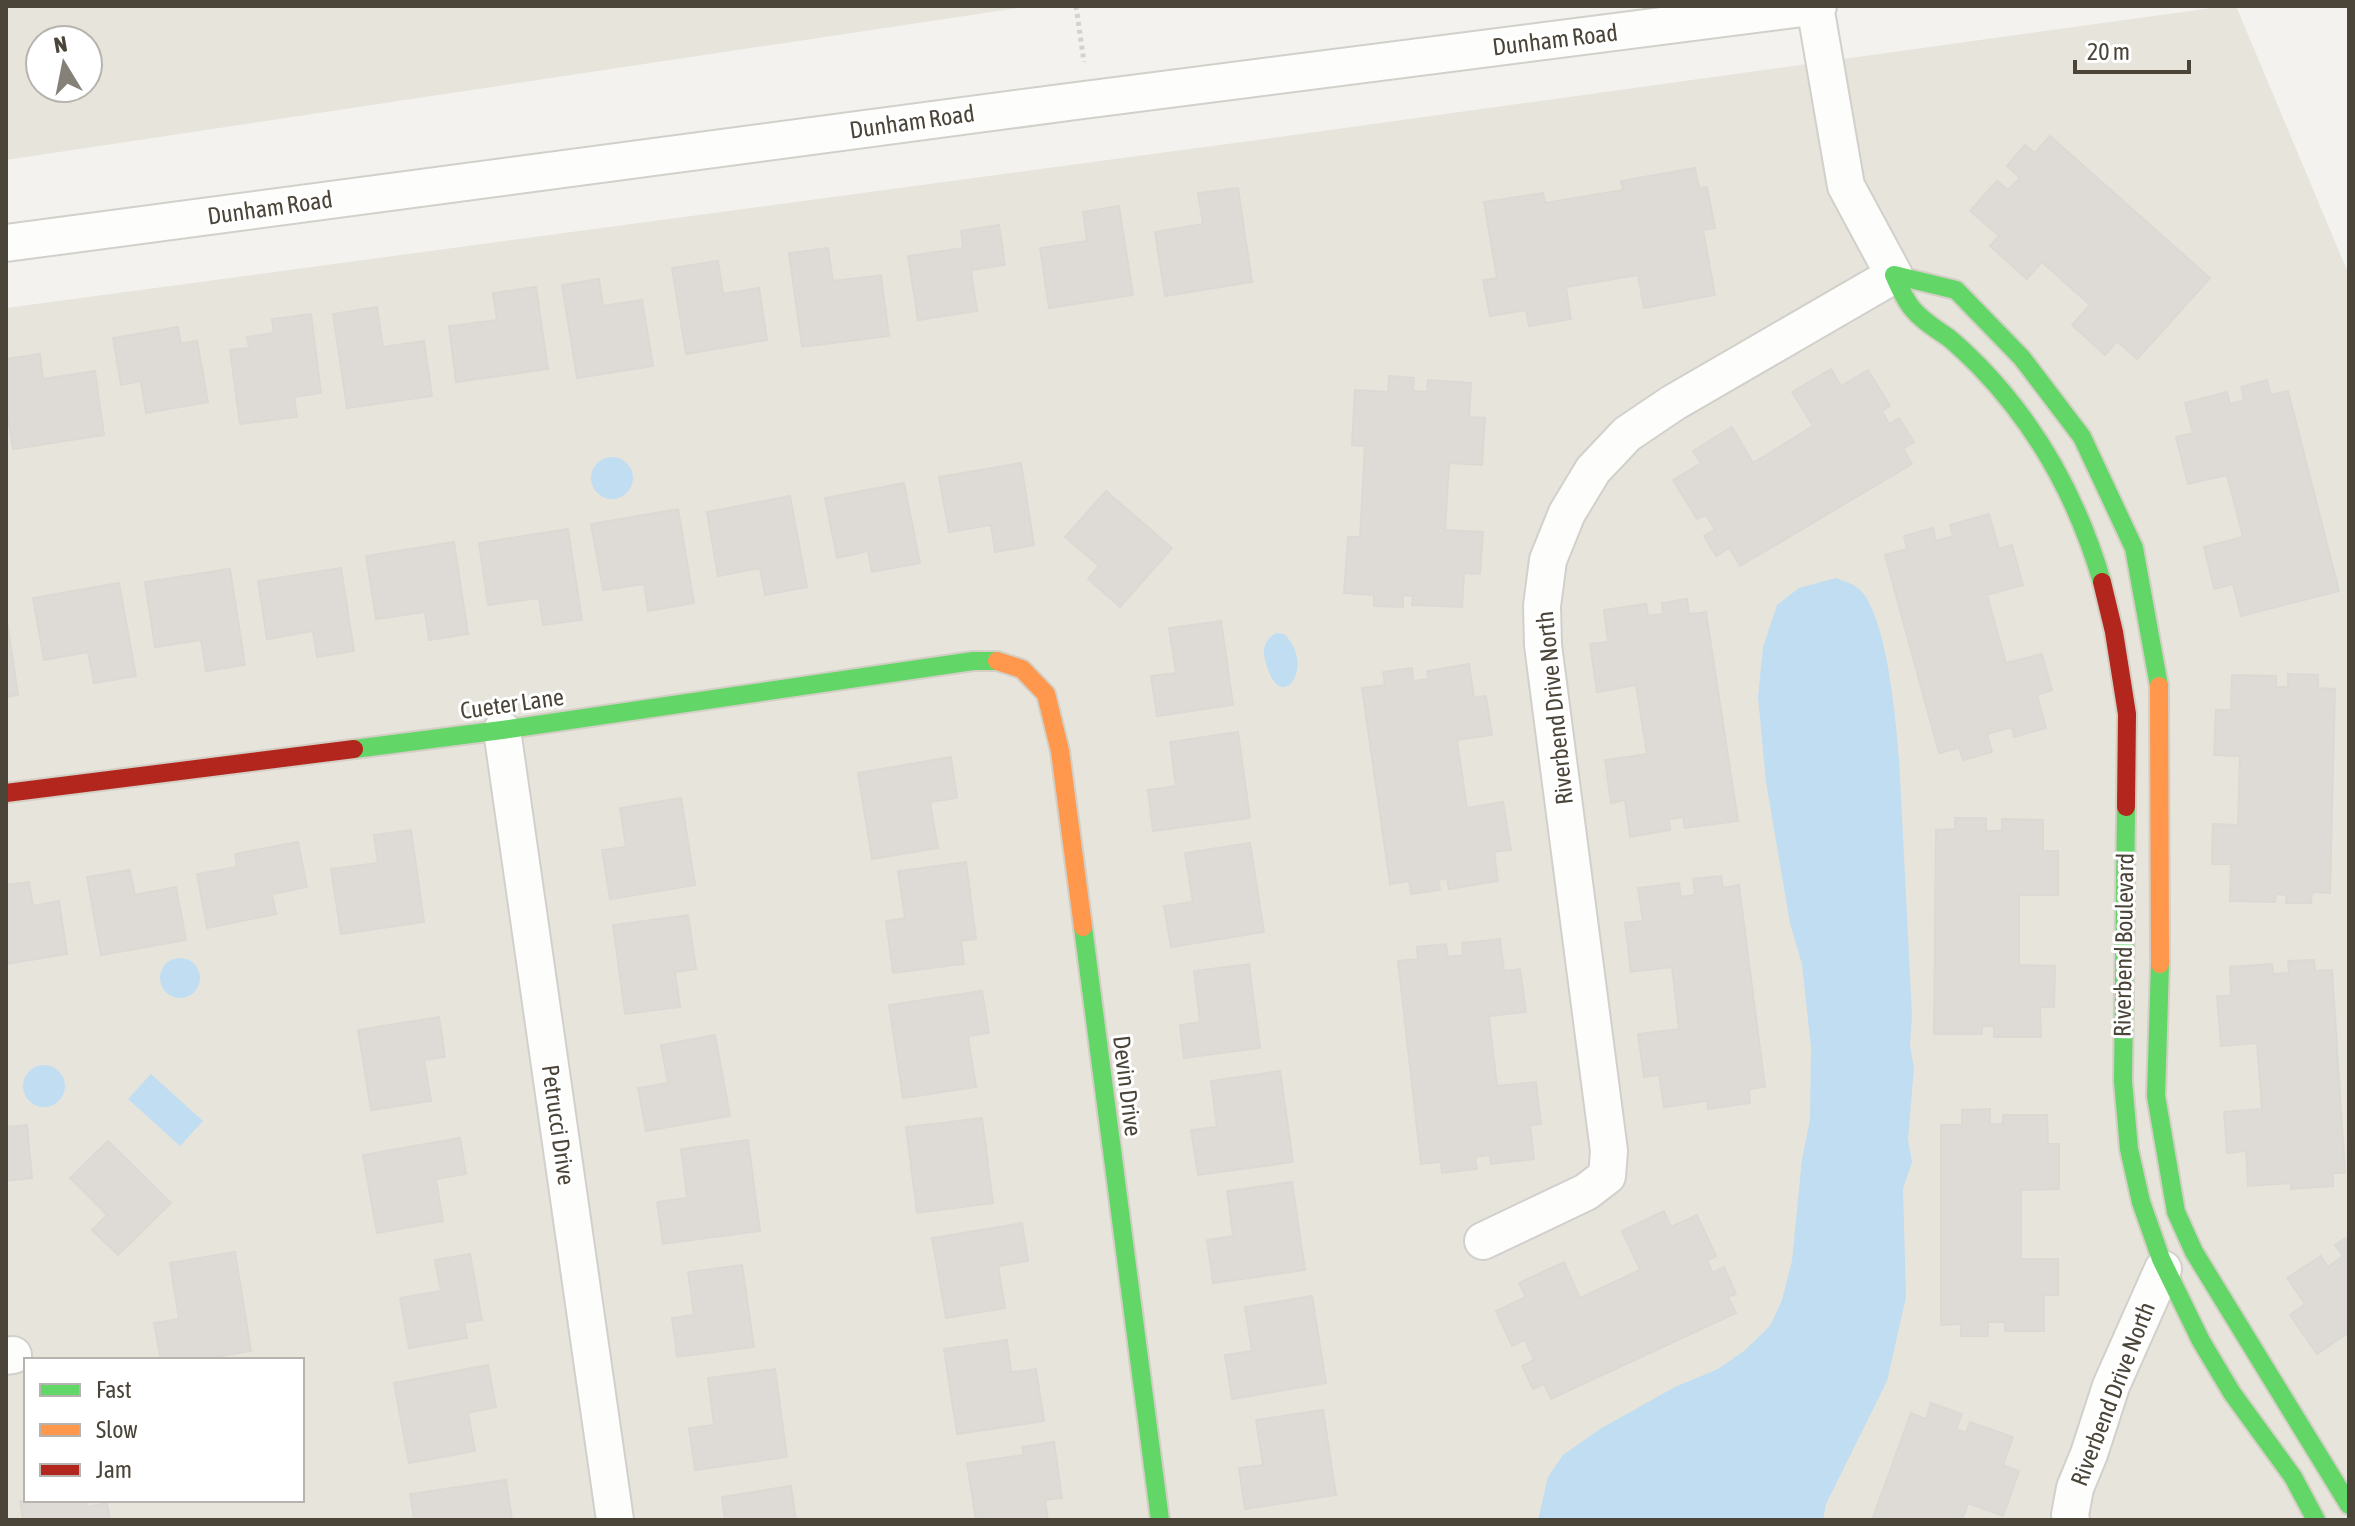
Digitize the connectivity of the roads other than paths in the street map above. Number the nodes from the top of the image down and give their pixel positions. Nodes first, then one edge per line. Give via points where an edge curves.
1 (1817, 6) edge
2 (6, 243) edge
3 (1894, 275) junction
4 (2138, 662) junction
5 (1022, 669) joint
6 (502, 730) junction
7 (6, 793) edge
8 (2162, 1217) junction
9 (1483, 1241) dead end
10 (2163, 1269) junction
11 (2349, 1505) edge
12 (615, 1520) edge
13 (1160, 1520) edge
14 (2071, 1520) edge
15 (2316, 1520) edge

1 - 2 street, Dunham Road
1 - 3 street, Riverbend Boulevard via 1846,186
3 - 4 street, Riverbend Boulevard via 1913,311 1959,347 2017,408 2058,468
3 - 4 street, Riverbend Boulevard via 1956,290 2022,358 2082,437 2134,548
3 - 9 street, Riverbend Drive North via 1627,434 1593,470 1567,513 1548,560 1543,645 1609,1151 1607,1176 1586,1192
4 - 8 street, Riverbend Boulevard via 2160,693 2156,1096
4 - 8 street, Riverbend Boulevard via 2127,714 2123,1081 2134,1172
5 - 6 street, Cueter Lane via 1000,661 973,661
5 - 13 street, Devin Drive via 1046,694 1060,751
6 - 7 street, Cueter Lane
6 - 12 street, Petrucci Drive
8 - 10 street, Riverbend Boulevard
8 - 11 street, Riverbend Boulevard via 2194,1252
10 - 14 street, Riverbend Drive North via 2111,1386 2075,1488
10 - 15 street, Riverbend Boulevard via 2233,1395 2295,1479

